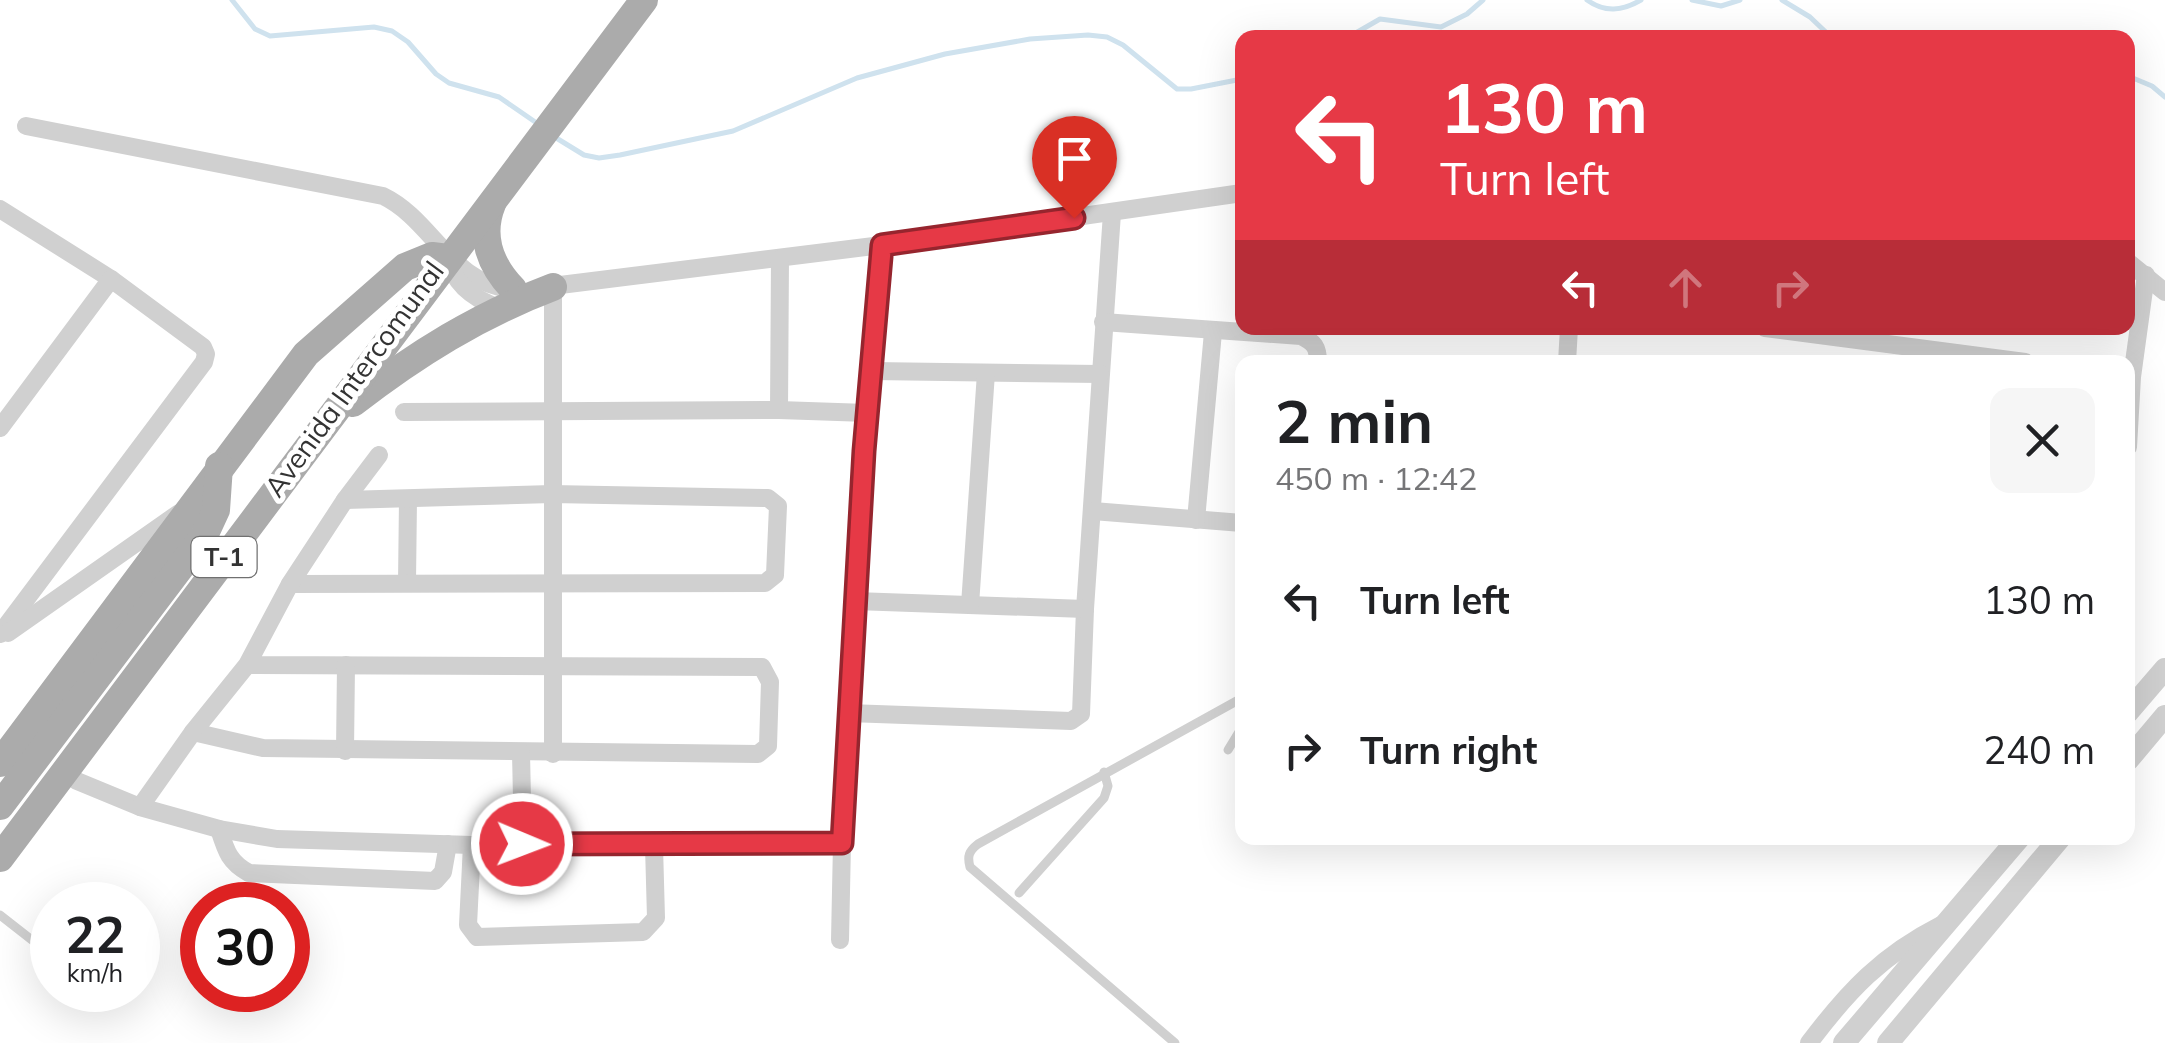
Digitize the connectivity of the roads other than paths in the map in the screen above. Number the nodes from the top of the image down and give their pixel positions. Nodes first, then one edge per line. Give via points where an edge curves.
1 (644, 0) edge
2 (26, 126) dead end
3 (1235, 195) edge
4 (495, 197) junction
5 (6, 213) edge
6 (1112, 213) junction
7 (0, 235) edge
8 (882, 245) junction
9 (448, 258) junction
10 (780, 259) junction
11 (2135, 267) edge
12 (2146, 275) junction
13 (111, 279) junction
14 (554, 287) junction
15 (2165, 292) edge
16 (506, 298) junction
17 (1104, 322) junction
18 (1213, 332) junction
19 (1235, 333) edge
20 (1279, 335) edge
21 (1818, 335) edge
22 (1318, 355) edge
23 (1971, 355) edge
24 (2133, 355) edge
25 (872, 371) junction
26 (986, 374) junction
27 (1100, 374) junction
28 (552, 410) junction
29 (779, 410) junction
30 (404, 412) dead end
31 (867, 414) junction
32 (0, 428) edge
33 (318, 434) junction
34 (378, 455) dead end
35 (219, 466) junction
36 (552, 494) junction
37 (408, 499) junction
38 (344, 500) junction
39 (192, 504) junction
40 (1093, 511) junction
41 (1196, 520) junction
42 (1235, 523) edge
43 (552, 582) junction
44 (407, 583) junction
45 (290, 584) junction
46 (855, 601) junction
47 (970, 604) junction
48 (1085, 609) junction
49 (0, 636) edge
50 (246, 665) junction
51 (346, 665) junction
52 (554, 665) junction
53 (2165, 669) edge
54 (1235, 702) edge
55 (2135, 704) edge
56 (848, 713) junction
57 (69, 714) junction
58 (2165, 716) edge
59 (193, 732) junction
60 (1235, 738) edge
61 (1228, 750) dead end
62 (346, 751) junction
63 (2135, 752) edge
64 (521, 753) junction
65 (554, 754) junction
66 (0, 763) edge
67 (66, 772) junction
68 (1104, 772) junction
69 (5, 799) edge
70 (140, 807) junction
71 (219, 829) junction
72 (842, 843) junction
73 (448, 844) junction
74 (522, 844) junction
75 (472, 845) junction
76 (2013, 845) edge
77 (2054, 845) edge
78 (654, 846) junction
79 (0, 858) edge
80 (1020, 893) dead end
81 (0, 914) edge
82 (1945, 923) junction
83 (30, 938) edge
84 (840, 940) dead end
85 (1175, 1043) edge
86 (1808, 1043) edge
87 (1844, 1043) edge
88 (1888, 1043) edge

1 - 4 main road, T-1
2 - 9 street via 383,196
3 - 6 street
4 - 9 main road, T-1
4 - 16 main road via 486,230
5 - 7 street
5 - 13 street
6 - 8 street
6 - 17 street
8 - 10 street
8 - 25 street
9 - 16 street via 460,284 480,301
9 - 33 main road, Avenida Intercomunal / T-1
9 - 35 main road, Avenida Intercomunal / T-1 via 432,256 405,267 333,327
10 - 14 street
10 - 29 street
11 - 12 street
12 - 15 street
12 - 24 street
13 - 32 street
13 - 49 street via 202,347 204,362
14 - 16 main road
14 - 28 street
16 - 33 main road via 420,354
17 - 18 street
17 - 27 street
18 - 19 street
18 - 41 street
20 - 22 street via 1313,342
21 - 23 street
25 - 26 street
25 - 31 street
26 - 27 street
26 - 47 street
27 - 40 street
28 - 29 street
28 - 30 street
28 - 36 street
29 - 31 street
31 - 46 street
33 - 67 main road, Avenida Intercomunal / T-1
34 - 38 street
35 - 39 main road, Avenida Intercomunal / T-1
35 - 57 main road via 220,496 204,536
36 - 37 street
36 - 43 street
36 - 43 street via 768,498 778,506 775,575 765,583
37 - 38 street
37 - 44 street
38 - 45 street
39 - 49 street
39 - 66 main road, Avenida Intercomunal / T-1
40 - 41 street
40 - 48 street
41 - 42 street
43 - 44 street
43 - 52 street
44 - 45 street
45 - 50 street
46 - 47 street
46 - 56 street
47 - 48 street
48 - 56 street via 1077,719
50 - 51 street
50 - 59 street
51 - 52 street
51 - 62 street
52 - 65 street
52 - 65 street via 762,667 770,682 768,746 758,754
53 - 55 street
54 - 68 lane
56 - 72 street
57 - 67 main road
57 - 69 main road
58 - 63 street
59 - 62 street via 263,748
59 - 70 street
60 - 61 lane
62 - 64 street
64 - 65 street
64 - 74 street
67 - 69 main road
67 - 70 street
67 - 79 main road, Avenida Intercomunal / T-1
68 - 80 lane via 1104,798
68 - 85 lane via 978,844 970,850 970,867
70 - 71 street
71 - 73 street via 277,839
71 - 73 street via 228,856 250,873 436,881
72 - 78 street
72 - 84 street
73 - 75 street
74 - 75 street
74 - 78 street
75 - 78 street via 468,925 477,936 643,932 656,918
76 - 82 street
77 - 88 street
81 - 83 lane
82 - 86 street via 1868,972
82 - 87 street

